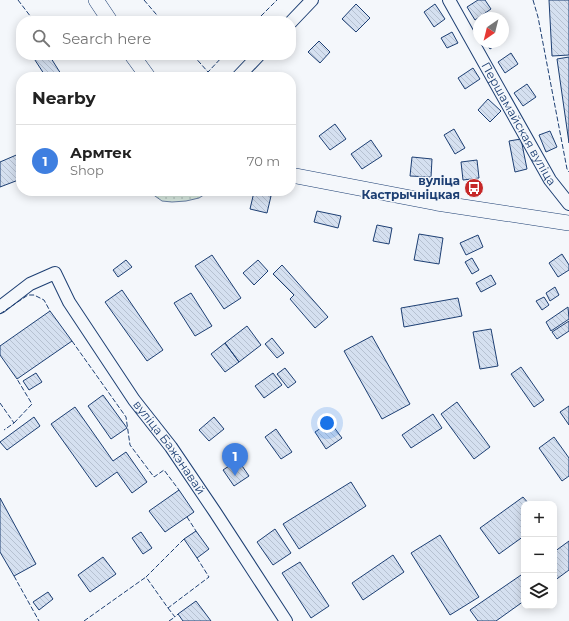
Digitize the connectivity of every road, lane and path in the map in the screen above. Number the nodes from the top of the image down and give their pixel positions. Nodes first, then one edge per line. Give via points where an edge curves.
1 (96, 0) edge
2 (312, 0) edge
3 (449, 0) edge
4 (107, 16) edge
5 (296, 17) edge
6 (136, 60) edge
7 (254, 60) edge
8 (144, 72) edge
9 (243, 72) edge
10 (296, 175) edge
11 (569, 204) edge
12 (569, 223) edge
13 (0, 306) edge
14 (286, 621) edge

1 - 4 main road
2 - 5 street
3 - 11 street, Першамайская вуліца via 550,180
6 - 8 main road
7 - 9 street
10 - 12 main road via 437,202
13 - 14 street, вуліца Бажэнавай via 30,284 55,273 73,308 134,400 215,512

